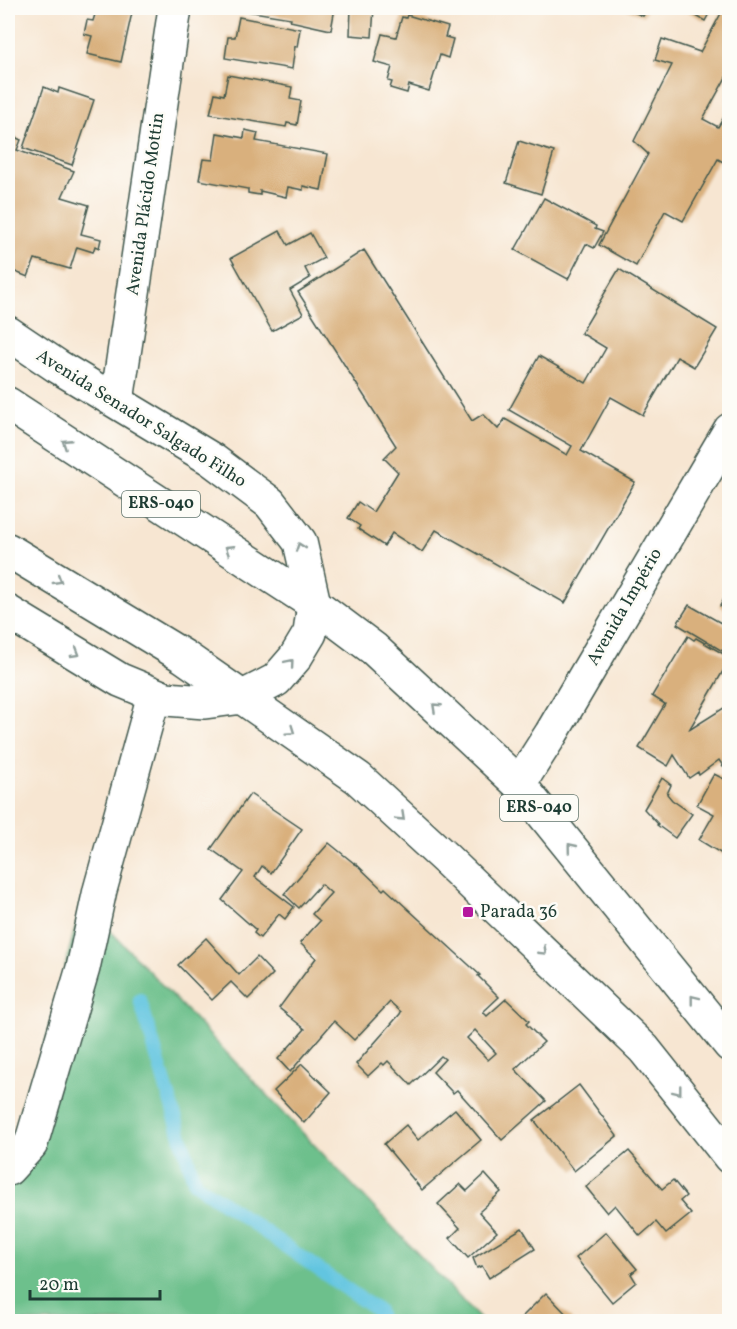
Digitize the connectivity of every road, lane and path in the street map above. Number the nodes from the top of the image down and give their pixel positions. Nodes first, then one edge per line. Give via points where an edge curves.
1 (175, 8) edge
2 (8, 333) edge
3 (117, 401) junction
4 (8, 404) edge
5 (729, 430) edge
6 (8, 550) edge
7 (314, 604) junction
8 (8, 612) edge
9 (154, 695) junction
10 (243, 697) junction
11 (519, 784) junction
12 (729, 1045) edge
13 (729, 1157) edge
14 (8, 1169) edge

1 - 3 main road, Avenida Plácido Mottin
2 - 3 main road, Avenida Senador Salgado Filho
7 -> 3 main road, Avenida Senador Salgado Filho via 300,542 270,503 211,459
7 -> 4 main road, ERS-040
5 - 11 main road, Avenida Império
6 -> 10 main road
10 -> 7 main road, Avenida Senador Salgado Filho via 276,680 295,658 310,633
11 -> 7 main road, ERS-040 via 374,649
8 -> 9 main road, Avenida Senador Salgado Filho via 120,680
9 - 10 main road, Avenida Senador Salgado Filho via 205,702
9 - 14 main road via 100,890 83,968 31,1144
10 -> 13 main road via 358,778 446,859 644,1049
12 -> 11 main road, ERS-040

